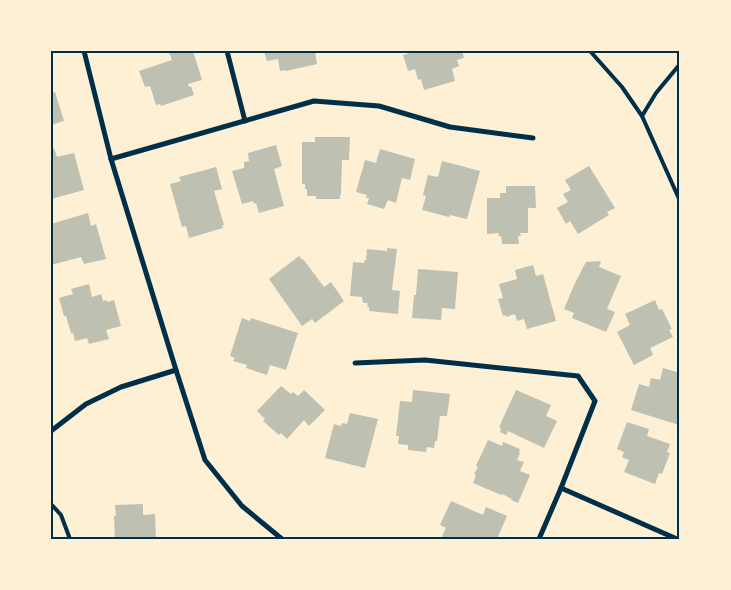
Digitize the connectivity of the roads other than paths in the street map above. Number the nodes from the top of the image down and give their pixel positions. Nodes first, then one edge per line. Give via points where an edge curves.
1 (84, 51) edge
2 (227, 51) edge
3 (590, 51) edge
4 (680, 64) edge
5 (642, 116) junction
6 (245, 121) junction
7 (533, 138) dead end
8 (111, 159) junction
9 (680, 201) edge
10 (356, 363) dead end
11 (176, 370) junction
12 (51, 431) edge
13 (561, 488) junction
14 (51, 504) edge
15 (70, 539) edge
16 (282, 539) edge
17 (539, 539) edge
18 (677, 539) edge

1 - 8 street
2 - 6 street
3 - 5 lane
4 - 5 lane
5 - 9 lane
6 - 7 street via 314,101 379,106 450,127
6 - 8 street
8 - 11 street
10 - 13 street via 425,360 578,376 595,401
11 - 12 street via 121,387 86,404
11 - 16 street via 205,460 242,506
13 - 17 street
13 - 18 street
14 - 15 lane via 60,515

